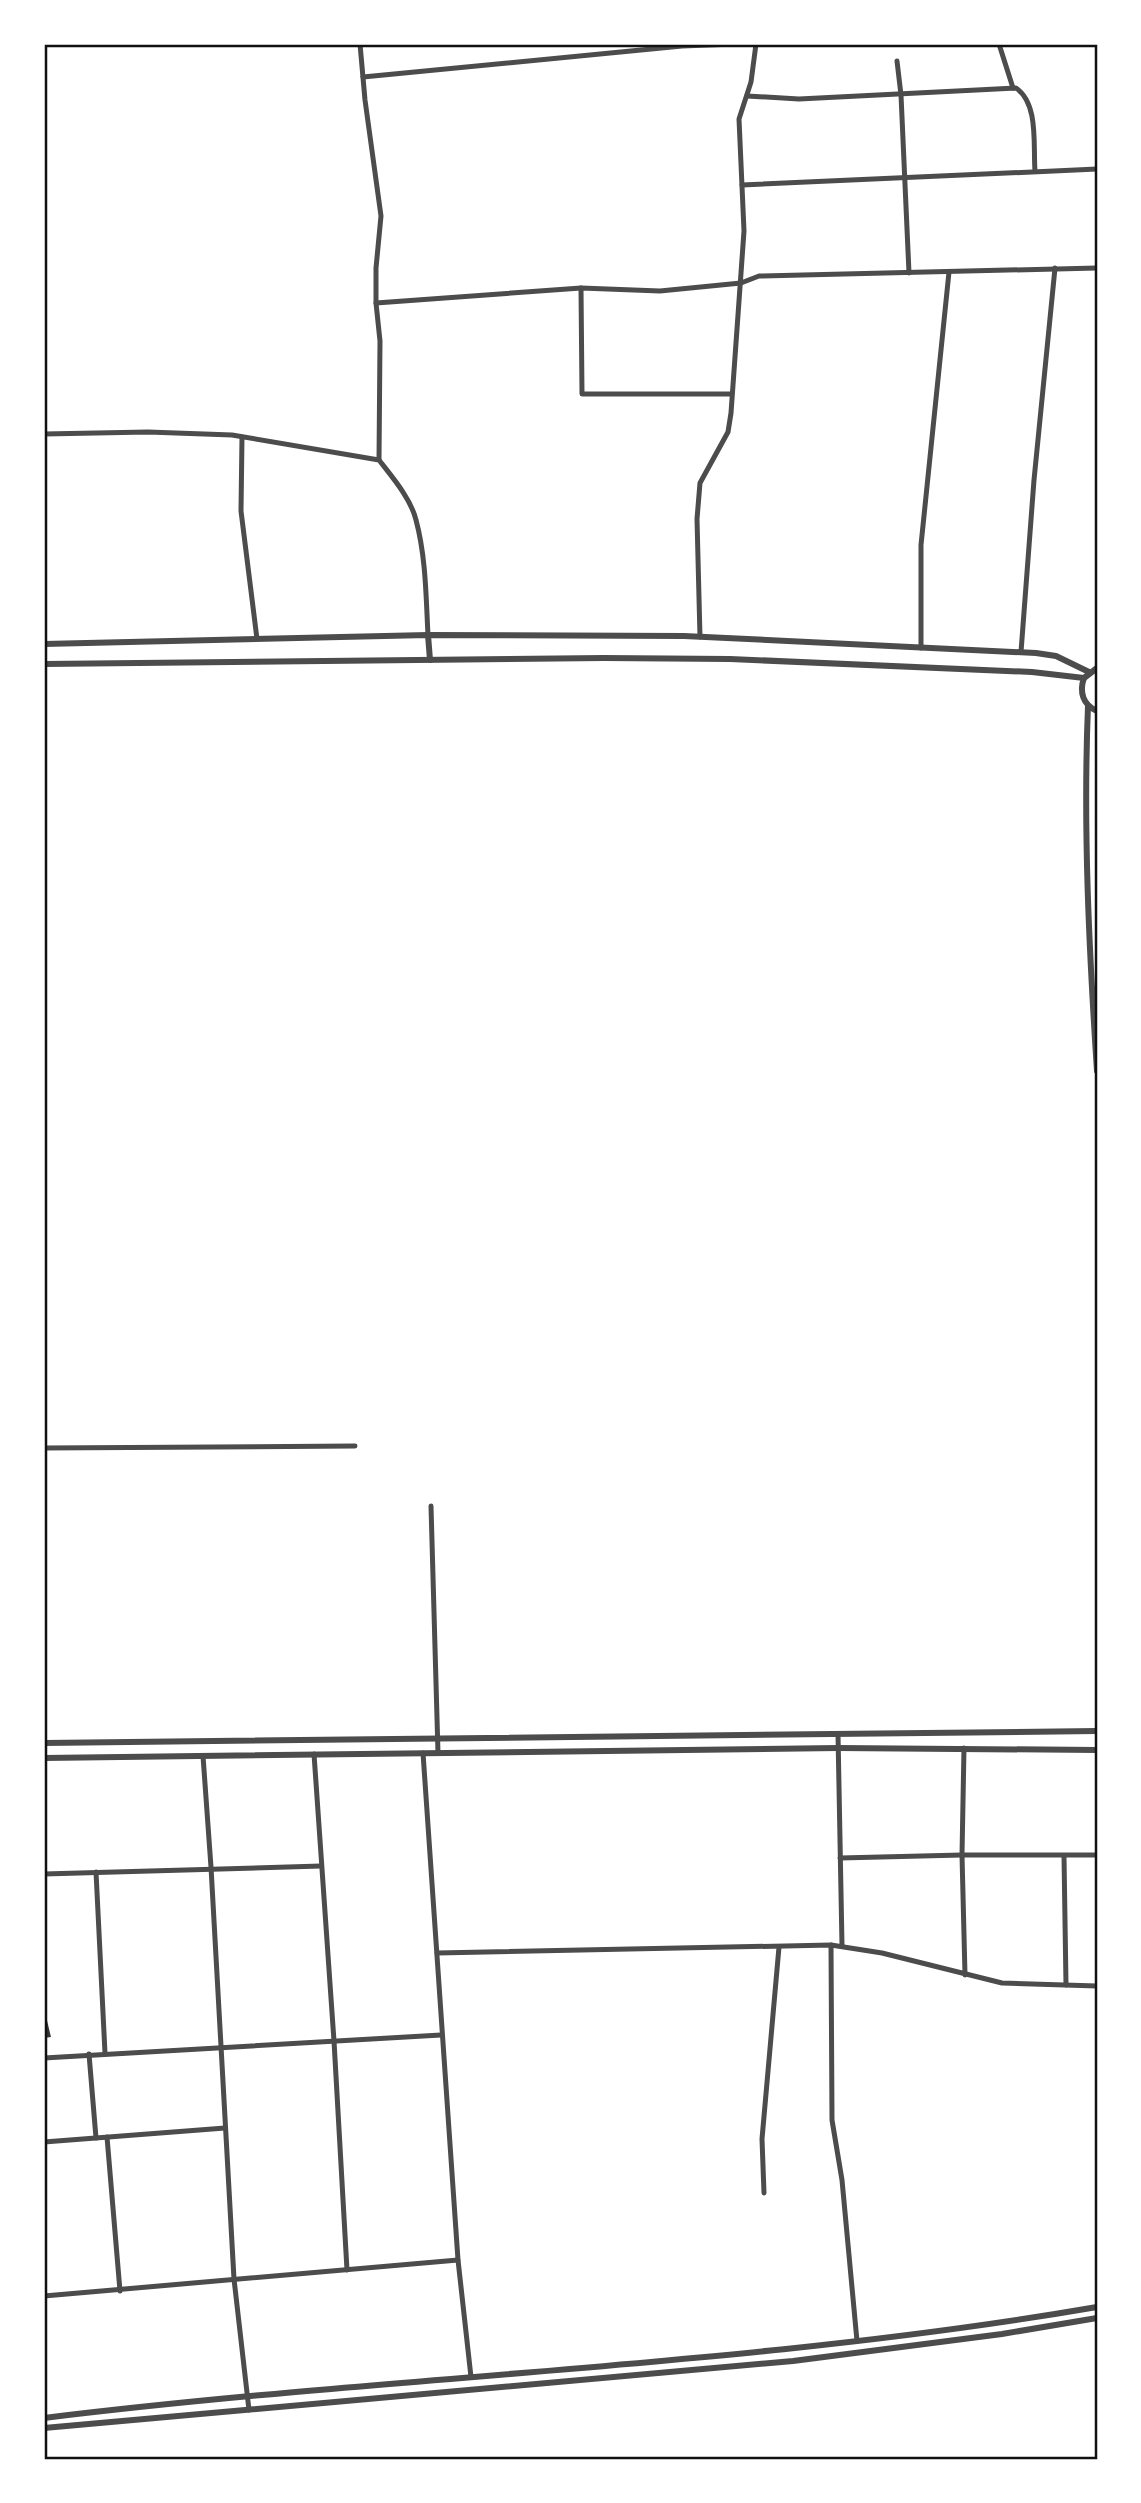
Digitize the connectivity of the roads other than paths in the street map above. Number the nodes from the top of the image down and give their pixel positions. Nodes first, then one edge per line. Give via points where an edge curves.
1 (360, 44) edge
2 (735, 44) edge
3 (755, 44) edge
4 (999, 44) edge
5 (897, 61) dead end
6 (363, 77) junction
7 (1013, 88) junction
8 (901, 95) junction
9 (747, 96) junction
10 (1097, 169) edge
11 (1035, 171) junction
12 (905, 178) junction
13 (742, 185) junction
14 (1055, 268) junction
15 (1097, 268) edge
16 (950, 272) junction
17 (909, 273) junction
18 (741, 283) junction
19 (582, 288) junction
20 (376, 303) junction
21 (731, 394) junction
22 (44, 434) edge
23 (242, 437) junction
24 (379, 460) junction
25 (428, 635) junction
26 (700, 637) junction
27 (257, 639) junction
28 (44, 644) edge
29 (921, 648) junction
30 (1021, 652) junction
31 (430, 660) junction
32 (44, 664) edge
33 (1097, 668) edge
34 (1087, 675) junction
35 (1088, 706) junction
36 (1097, 711) edge
37 (1097, 1071) edge
38 (355, 1446) dead end
39 (44, 1448) edge
40 (431, 1506) dead end
41 (1097, 1731) edge
42 (838, 1734) junction
43 (438, 1740) junction
44 (44, 1744) edge
45 (838, 1748) junction
46 (964, 1748) junction
47 (1097, 1750) edge
48 (423, 1753) junction
49 (438, 1753) junction
50 (314, 1754) junction
51 (203, 1756) junction
52 (44, 1758) edge
53 (962, 1855) junction
54 (1097, 1855) edge
55 (1064, 1856) junction
56 (840, 1858) junction
57 (321, 1866) junction
58 (211, 1867) junction
59 (96, 1872) junction
60 (44, 1874) edge
61 (831, 1945) junction
62 (842, 1945) junction
63 (779, 1947) junction
64 (437, 1953) junction
65 (965, 1975) junction
66 (1066, 1985) junction
67 (1097, 1986) edge
68 (441, 2035) junction
69 (334, 2041) junction
70 (220, 2047) junction
71 (105, 2053) junction
72 (89, 2054) junction
73 (44, 2057) edge
74 (225, 2128) junction
75 (107, 2137) junction
76 (96, 2138) junction
77 (44, 2142) edge
78 (764, 2193) dead end
79 (458, 2260) junction
80 (346, 2270) junction
81 (234, 2279) junction
82 (120, 2291) junction
83 (44, 2297) edge
84 (1097, 2307) edge
85 (1097, 2318) edge
86 (857, 2341) junction
87 (471, 2377) junction
88 (247, 2398) junction
89 (249, 2410) junction
90 (44, 2418) edge
91 (44, 2428) edge

1 - 6 street
2 - 6 street
3 - 9 street
4 - 7 street
5 - 8 street
6 - 20 street via 381,216
7 - 8 street
7 - 11 street via 1023,92 1031,107
8 - 9 street
8 - 12 street
9 - 13 street via 739,118
10 - 11 street
11 - 12 street
12 - 13 street
12 - 17 street
13 - 18 street
14 - 15 street
14 - 16 street
14 - 30 street
16 - 17 street
16 - 29 street via 921,545
17 - 18 street via 760,276
18 - 19 street via 660,291
18 - 21 street
19 - 20 street
19 - 21 street via 582,394
20 - 24 street
21 - 26 street via 728,432 700,483
22 - 23 street via 148,432
23 - 24 street
23 - 27 street via 241,511
24 - 25 street via 416,519
25 - 26 street
25 - 27 street
25 - 31 street
26 - 29 street
27 - 28 street
29 - 30 street
30 - 34 street via 1056,656
31 - 32 street
31 - 34 street via 730,659
33 - 34 street
34 - 35 street via 1081,692
35 - 36 street
35 - 37 street via 1085,782
38 - 39 street
40 - 43 street
41 - 42 street
42 - 43 street
42 - 45 street
43 - 44 street
43 - 49 street
45 - 46 street
45 - 49 street
45 - 56 street
46 - 47 street
46 - 53 street
48 - 49 street
48 - 50 street
48 - 64 street
50 - 51 street
50 - 57 street
51 - 52 street
51 - 58 street
53 - 55 street
53 - 56 street
53 - 65 street
54 - 55 street
55 - 66 street
56 - 62 street
57 - 58 street
57 - 69 street
58 - 59 street
58 - 70 street
59 - 60 street
59 - 71 street
61 - 62 street
61 - 63 street
61 - 86 street via 832,2120
62 - 65 street
63 - 64 street
63 - 78 street via 762,2139
64 - 68 street
65 - 66 street via 1002,1983
66 - 67 street
68 - 69 street
68 - 79 street
69 - 70 street
69 - 80 street
70 - 71 street
70 - 74 street
71 - 72 street
72 - 73 street
72 - 76 street
74 - 75 street
74 - 81 street
75 - 76 street
75 - 82 street
76 - 77 street
79 - 80 street
79 - 87 street
80 - 81 street
81 - 82 street
81 - 88 street
82 - 83 street
84 - 86 street
85 - 89 street via 793,2361
86 - 87 street
87 - 88 street
88 - 89 street
88 - 90 street
89 - 91 street

